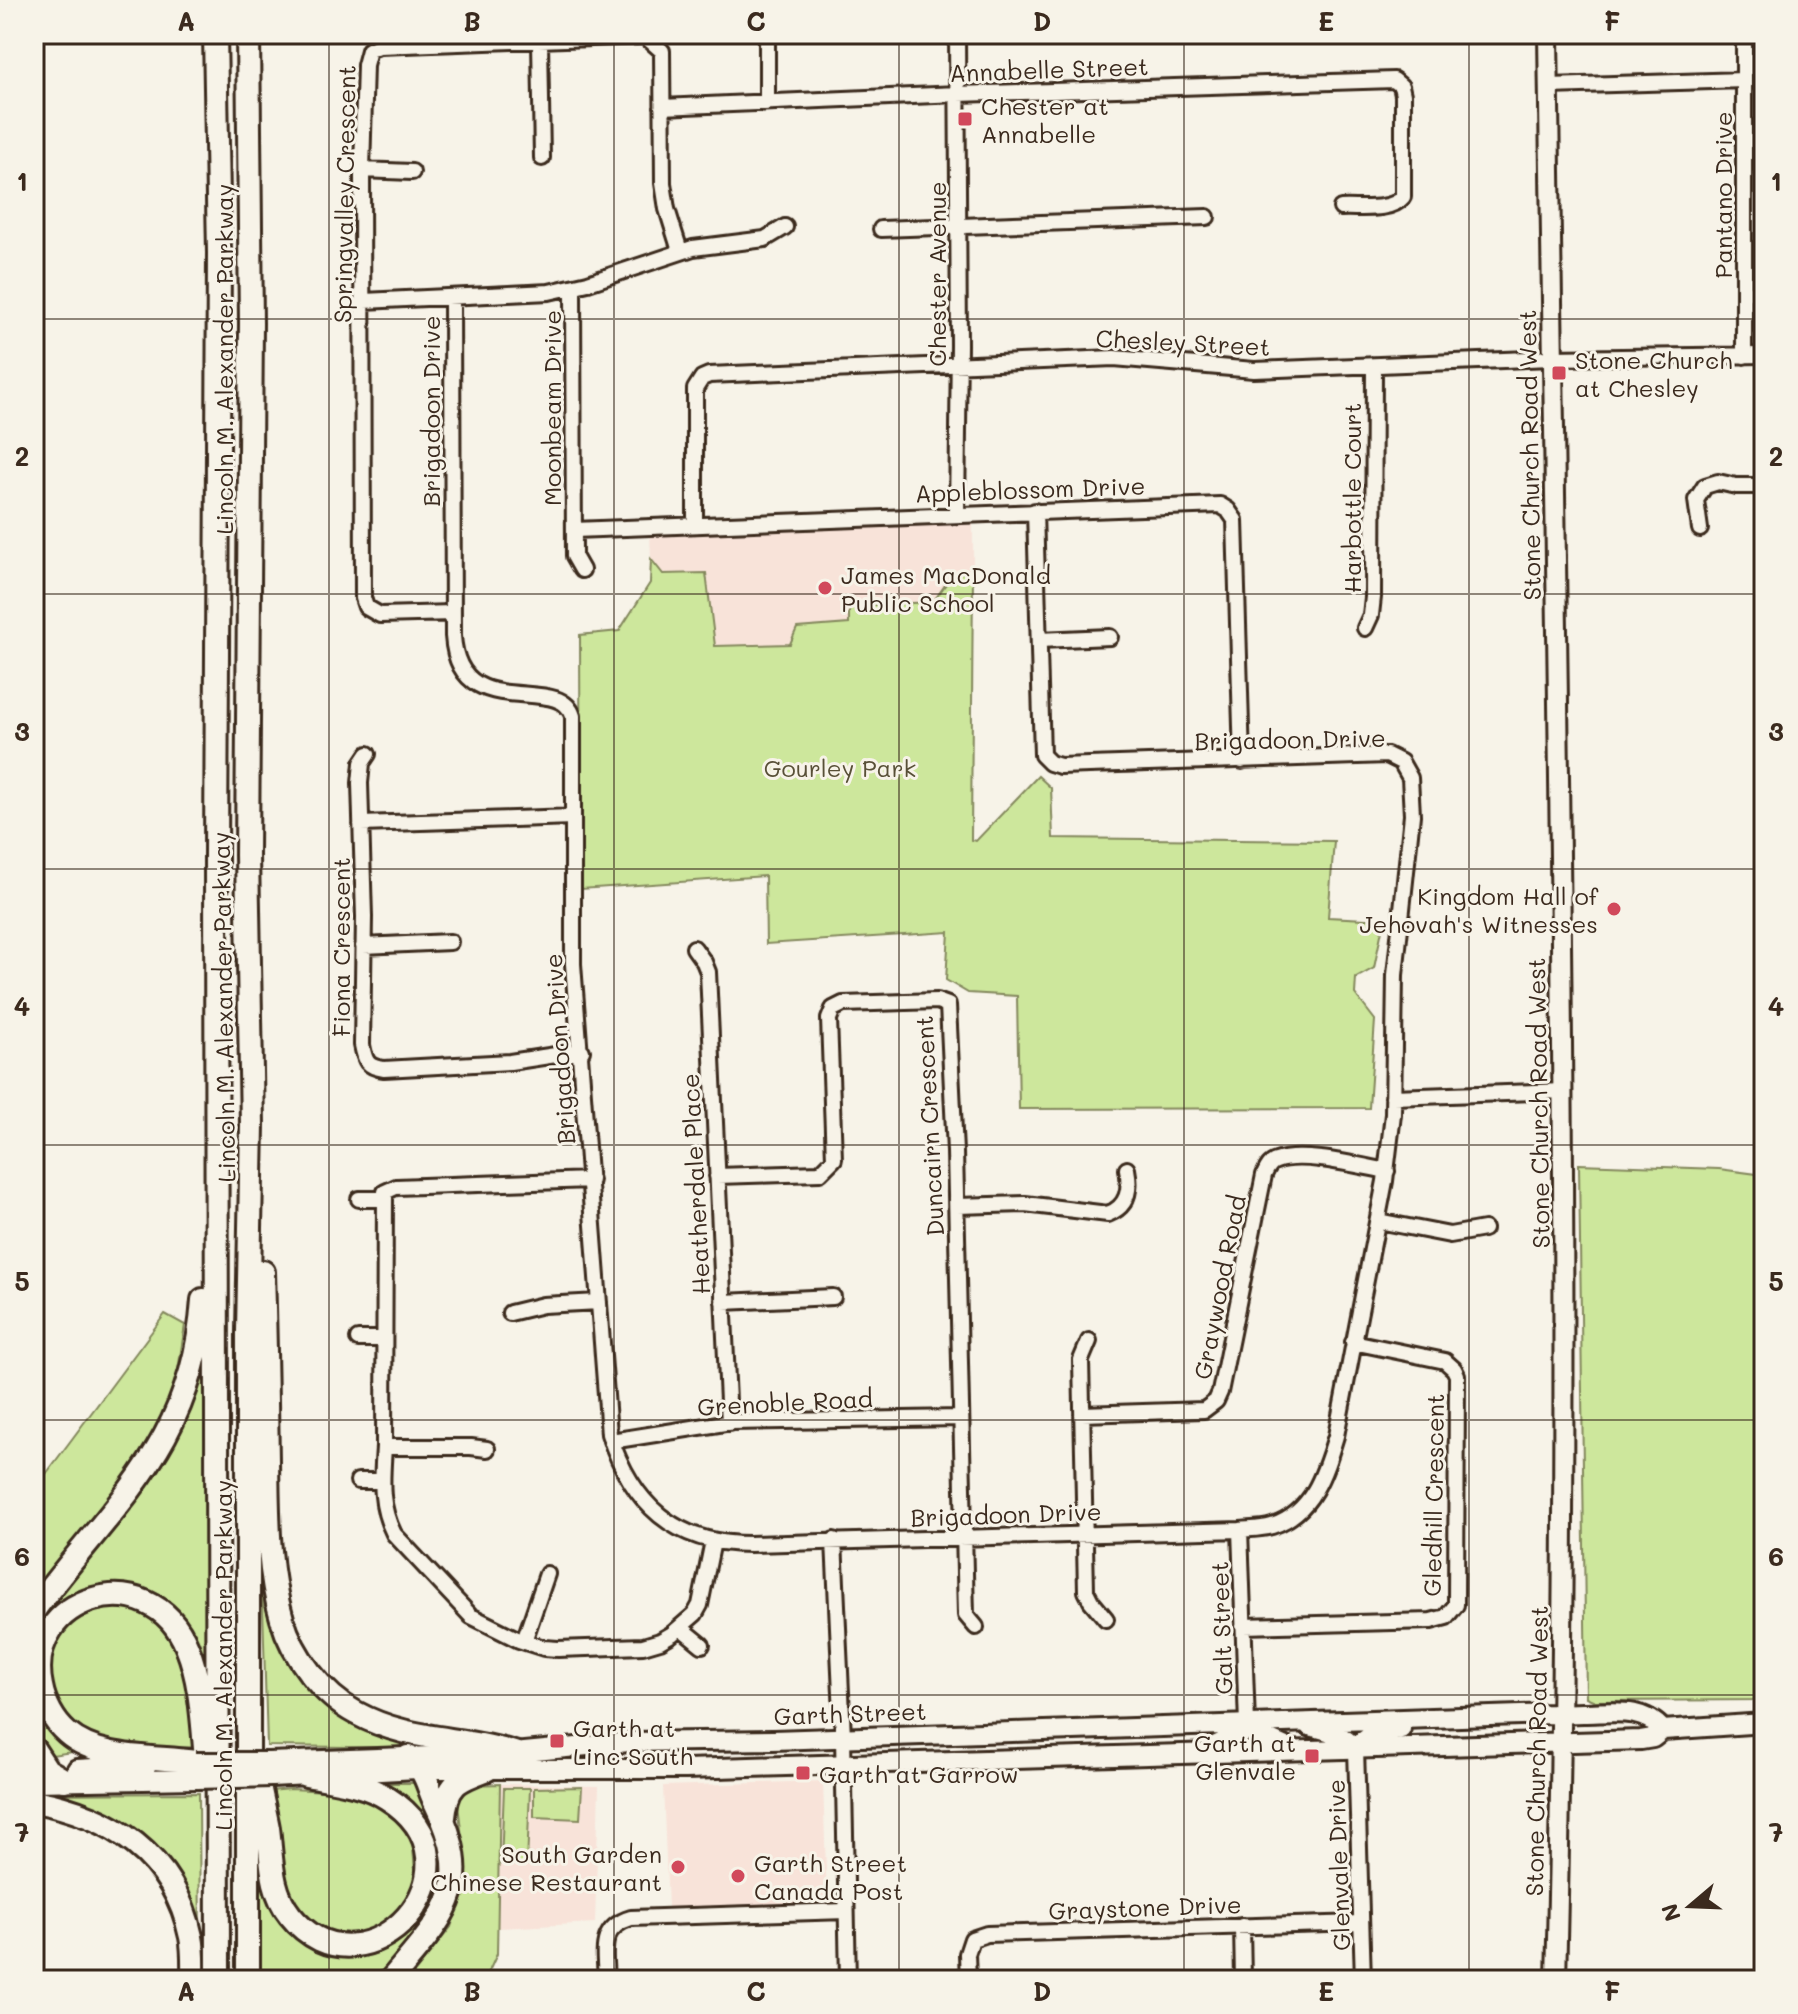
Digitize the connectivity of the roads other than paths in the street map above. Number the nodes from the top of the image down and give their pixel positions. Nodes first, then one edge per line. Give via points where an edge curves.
1 (215, 34) edge
2 (248, 34) edge
3 (767, 34) edge
4 (957, 34) edge
5 (1548, 34) edge
6 (1744, 34) edge
7 (540, 41) junction
8 (1744, 80) junction
9 (1549, 86) junction
10 (958, 94) junction
11 (767, 103) junction
12 (662, 107) junction
13 (542, 158) dead end
14 (362, 170) junction
15 (412, 172) dead end
16 (1341, 208) dead end
17 (1207, 217) dead end
18 (959, 226) junction
19 (785, 227) dead end
20 (881, 229) dead end
21 (680, 251) junction
22 (573, 287) junction
23 (452, 298) junction
24 (364, 301) junction
25 (1764, 355) edge
26 (1744, 356) junction
27 (1551, 358) junction
28 (959, 364) junction
29 (1374, 366) junction
30 (1764, 486) edge
31 (1035, 511) junction
32 (957, 515) junction
33 (695, 525) junction
34 (1700, 529) dead end
35 (574, 530) junction
36 (582, 570) dead end
37 (452, 613) junction
38 (1365, 628) dead end
39 (1110, 637) dead end
40 (1039, 640) junction
41 (368, 754) dead end
42 (1242, 761) junction
43 (573, 817) junction
44 (361, 824) junction
45 (450, 942) dead end
46 (363, 946) junction
47 (694, 948) dead end
48 (582, 1051) junction
49 (1564, 1091) junction
50 (1393, 1097) junction
51 (252, 1125) junction
52 (1127, 1169) dead end
53 (1387, 1171) junction
54 (717, 1176) junction
55 (591, 1180) junction
56 (359, 1199) dead end
57 (384, 1199) junction
58 (957, 1206) junction
59 (216, 1218) junction
60 (1378, 1221) junction
61 (1484, 1229) dead end
62 (833, 1297) dead end
63 (599, 1302) junction
64 (723, 1302) junction
65 (510, 1313) dead end
66 (358, 1339) dead end
67 (383, 1339) junction
68 (1089, 1341) dead end
69 (1353, 1342) junction
70 (1082, 1414) junction
71 (961, 1418) junction
72 (729, 1423) junction
73 (611, 1441) junction
74 (384, 1447) junction
75 (487, 1449) dead end
76 (358, 1481) dead end
77 (381, 1481) junction
78 (1240, 1530) junction
79 (1086, 1534) junction
80 (965, 1538) junction
81 (834, 1540) junction
82 (713, 1541) junction
83 (547, 1574) dead end
84 (34, 1610) edge
85 (1106, 1619) dead end
86 (1243, 1626) junction
87 (680, 1627) junction
88 (976, 1627) dead end
89 (524, 1641) junction
90 (702, 1645) dead end
91 (1563, 1713) junction
92 (1486, 1716) junction
93 (1287, 1723) junction
94 (1764, 1723) edge
95 (1247, 1724) junction
96 (1663, 1730) junction
97 (250, 1736) junction
98 (843, 1737) junction
99 (730, 1740) junction
100 (1562, 1741) junction
101 (1356, 1749) junction
102 (34, 1750) edge
103 (1201, 1751) junction
104 (1294, 1751) junction
105 (514, 1753) junction
106 (415, 1763) junction
107 (843, 1763) junction
108 (488, 1769) junction
109 (686, 1769) junction
110 (270, 1770) junction
111 (196, 1771) junction
112 (45, 1775) edge
113 (306, 1775) junction
114 (34, 1801) edge
115 (219, 1804) junction
116 (444, 1817) junction
117 (846, 1911) junction
118 (1361, 1923) junction
119 (1242, 1926) junction
120 (193, 1980) edge
121 (218, 1980) edge
122 (248, 1980) edge
123 (391, 1980) edge
124 (606, 1980) edge
125 (848, 1980) edge
126 (968, 1980) edge
127 (1243, 1980) edge
128 (1363, 1980) edge
129 (1556, 1980) edge

1 - 59 highway, Lincoln M. Alexander Parkway
2 - 51 highway, Lincoln M. Alexander Parkway via 247,855
3 - 11 street
4 - 10 street, Chester Avenue
5 - 9 main road, Stone Church Road West
6 - 8 street, Pantano Drive
7 - 12 street, Springvalley Crescent via 645,36 662,51
7 - 13 street
7 - 14 street, Springvalley Crescent via 369,50
8 - 9 street
8 - 26 street, Pantano Drive
9 - 27 main road, Stone Church Road West
10 - 11 street, Annabelle Street
10 - 16 street, Annabelle Street via 1394,80 1403,95 1403,197 1388,206
10 - 18 street, Chester Avenue
11 - 12 street, Annabelle Street
12 - 21 street, Springvalley Crescent via 664,192
14 - 15 street
14 - 24 street, Springvalley Crescent
17 - 18 street
18 - 20 street
18 - 28 street, Chester Avenue
19 - 21 street via 765,239
21 - 22 street
22 - 23 street
22 - 35 street, Moonbeam Drive
23 - 24 street
23 - 37 street, Brigadoon Drive
24 - 37 street, Springvalley Crescent via 363,598 366,607 380,615
25 - 26 street, Chesley Street
26 - 27 street, Chesley Street
27 - 29 street, Chesley Street
27 - 49 main road, Stone Church Road West
28 - 29 street, Chesley Street via 1114,358 1254,370
28 - 32 street, Chester Avenue
28 - 33 street, Chesley Street via 702,378 695,389
29 - 38 street, Harbottle Court via 1373,597
30 - 34 street via 1705,486 1696,500
31 - 32 street, Appleblossom Drive
31 - 40 street, Brigadoon Drive
31 - 42 street, Appleblossom Drive via 1213,504 1228,510 1235,520
32 - 33 street, Appleblossom Drive
33 - 35 street, Appleblossom Drive
35 - 36 street, Moonbeam Drive via 574,556
37 - 43 street, Brigadoon Drive via 455,653 476,683 502,694 558,698 570,707
39 - 40 street
40 - 42 street, Brigadoon Drive via 1042,755 1050,763
41 - 44 street via 360,774
42 - 50 street, Brigadoon Drive via 1387,755 1401,762 1410,778 1410,834 1395,975
43 - 44 street, Fiona Crescent
43 - 48 street, Brigadoon Drive via 573,964
44 - 46 street, Fiona Crescent
45 - 46 street
46 - 48 street, Fiona Crescent via 362,1045 371,1067 510,1062
47 - 54 street, Heatherdale Place via 708,972
48 - 55 street, Brigadoon Drive
49 - 50 street
49 - 91 main road, Stone Church Road West
50 - 53 street, Brigadoon Drive
51 - 97 highway, Lincoln M. Alexander Parkway
51 - 105 highway via 261,1167 269,1536 282,1621 313,1676 352,1711 426,1738
52 - 58 street via 1125,1201 1108,1214 1025,1204
53 - 60 street, Brigadoon Drive
53 - 70 street, Graywood Road via 1327,1160 1271,1164 1264,1175 1216,1401 1204,1410
54 - 58 street, Duncairn Crescent via 826,1169 834,1159 829,1019 833,1009 843,1004 937,1001 948,1005 950,1015
54 - 64 street, Heatherdale Place
55 - 57 street via 396,1187 385,1192
55 - 63 street, Brigadoon Drive
56 - 57 street
57 - 67 street
58 - 71 street, Duncairn Crescent
59 - 84 highway via 208,1231 193,1371 178,1414 137,1484
59 - 115 highway, Lincoln M. Alexander Parkway
60 - 61 street via 1450,1235
60 - 69 street, Brigadoon Drive
62 - 64 street
63 - 65 street
63 - 73 street, Brigadoon Drive
64 - 72 street, Heatherdale Place
66 - 67 street
67 - 74 street
68 - 70 street via 1081,1360
69 - 78 street, Brigadoon Drive via 1336,1436 1316,1491 1304,1506 1273,1526
69 - 86 street, Gledhill Crescent via 1445,1361 1457,1375 1456,1605 1446,1617 1431,1621
70 - 79 street
71 - 72 street, Grenoble Road
71 - 80 street, Duncairn Crescent
72 - 73 street, Grenoble Road
73 - 82 street, Brigadoon Drive via 623,1473 649,1507 665,1522
74 - 75 street
74 - 77 street
76 - 77 street
77 - 89 street via 394,1534 471,1616
78 - 79 street, Brigadoon Drive
78 - 86 street, Galt Street
79 - 80 street, Brigadoon Drive
79 - 85 street via 1086,1591
80 - 81 street, Brigadoon Drive
80 - 88 street, Duncairn Crescent via 966,1615
81 - 82 street, Brigadoon Drive
81 - 98 street
82 - 87 street via 700,1605
83 - 89 street
86 - 95 street, Galt Street
87 - 89 street via 643,1646 558,1649
87 - 90 street
91 - 92 main road, Garth Street
91 - 96 main road, Garth Street via 1642,1713
91 - 100 main road, Stone Church Road West
92 - 93 main road, Garth Street
92 - 101 main road via 1370,1733
93 - 95 main road, Garth Street
93 - 101 main road via 1338,1734
94 - 96 main road, Garth Street
95 - 98 main road, Garth Street
95 - 103 main road via 1243,1733
95 - 104 main road via 1256,1734
96 - 100 main road, Garth Street via 1641,1740
97 - 113 highway via 271,1866 291,1916 328,1942 353,1945 379,1939 409,1917 425,1893 426,1849 418,1830 387,1798
97 - 122 highway, Lincoln M. Alexander Parkway
98 - 99 main road, Garth Street
98 - 107 street
99 - 105 main road, Garth Street via 629,1742
99 - 109 main road via 699,1751
100 - 101 main road, Garth Street
100 - 129 main road, Stone Church Road West
101 - 104 main road, Garth Street
101 - 118 street, Glenvale Drive
102 - 112 highway
103 - 104 main road, Garth Street
103 - 107 main road, Garth Street
105 - 106 main road, Garth Street
106 - 108 main road, Garth Street
106 - 110 main road, Garth Street
106 - 113 main road, Garth Street
106 - 116 highway
107 - 109 main road, Garth Street
107 - 117 street
108 - 109 main road, Garth Street
108 - 116 highway via 453,1785
110 - 111 main road, Garth Street, bridge
110 - 113 main road, Garth Street
111 - 112 main road, Garth Street
111 - 115 highway via 109,1753 68,1734 51,1714 38,1673 40,1654 66,1612 106,1595 133,1596 172,1620 195,1670 208,1771
114 - 120 highway via 102,1820 150,1856 183,1909
115 - 121 highway, Lincoln M. Alexander Parkway
116 - 123 highway via 455,1862 450,1898 442,1918
117 - 124 street via 619,1921 607,1933
117 - 125 street
118 - 119 street, Graystone Drive
118 - 128 street, Glenvale Drive
119 - 126 street, Graystone Drive via 987,1934 972,1939
119 - 127 street

